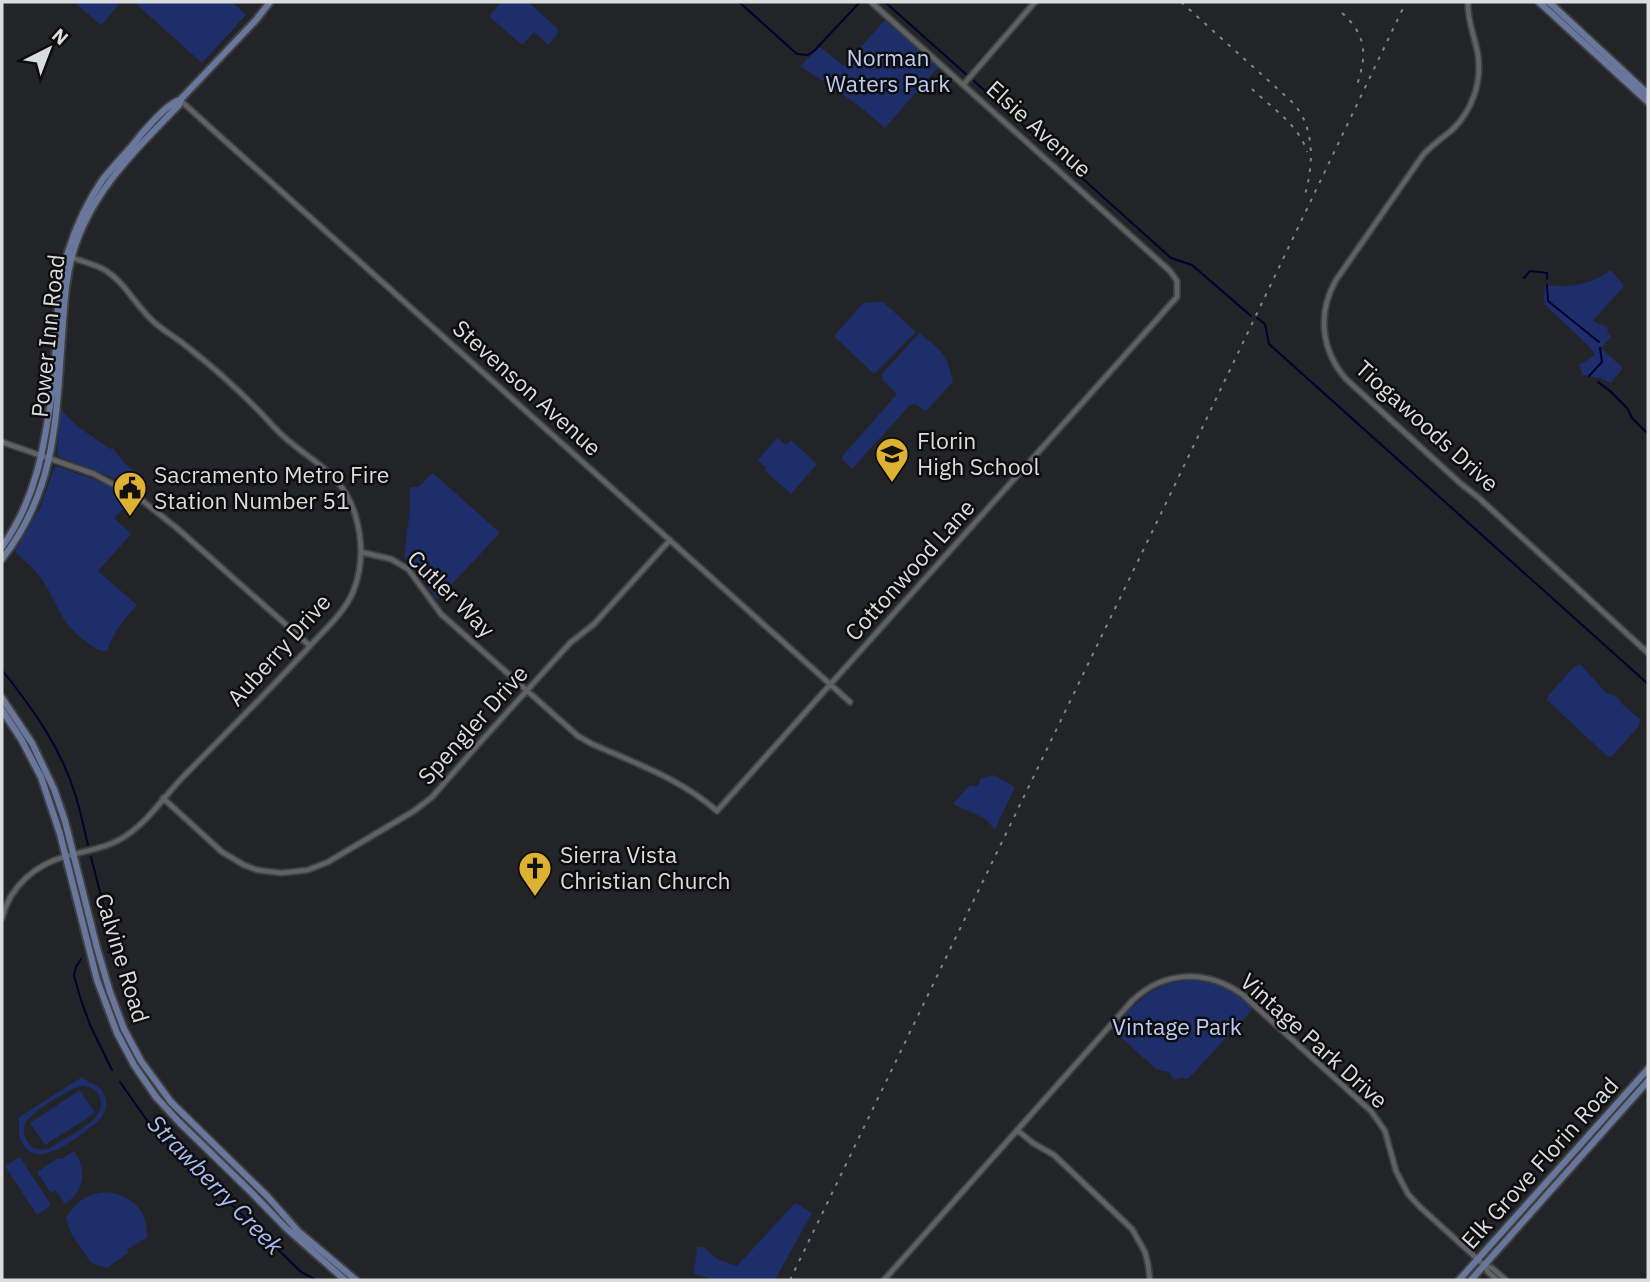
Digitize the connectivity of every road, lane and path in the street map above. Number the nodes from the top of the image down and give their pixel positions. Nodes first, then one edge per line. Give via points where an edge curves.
1 (270, 2) edge
2 (872, 2) edge
3 (1035, 2) edge
4 (1468, 2) edge
5 (1539, 2) edge
6 (1549, 2) edge
7 (963, 85) junction
8 (1648, 93) edge
9 (180, 100) junction
10 (1648, 102) edge
11 (69, 257) junction
12 (1178, 287) joint
13 (2, 442) edge
14 (42, 456) junction
15 (50, 459) junction
16 (670, 540) junction
17 (2, 547) edge
18 (361, 552) junction
19 (2, 559) edge
20 (310, 646) junction
21 (1648, 653) edge
22 (831, 684) junction
23 (527, 691) junction
24 (2, 698) edge
25 (850, 702) dead end
26 (2, 710) edge
27 (163, 798) junction
28 (717, 811) joint
29 (69, 855) junction
30 (2, 918) edge
31 (1648, 1069) edge
32 (1648, 1081) edge
33 (1614, 1093) dead end
34 (1634, 1096) junction
35 (1624, 1102) junction
36 (1634, 1111) dead end
37 (1615, 1112) junction
38 (1017, 1130) junction
39 (1546, 1171) dead end
40 (1544, 1185) junction
41 (322, 1256) junction
42 (1477, 1259) junction
43 (1484, 1265) junction
44 (345, 1280) edge
45 (354, 1280) edge
46 (884, 1280) edge
47 (1150, 1280) edge
48 (1459, 1280) edge
49 (1471, 1280) edge
50 (1497, 1280) edge
51 (1506, 1280) edge

1 - 9 main road, Power Inn Road
2 - 7 street, Elsie Avenue
3 - 7 street
4 - 21 street, Tiogawoods Drive via 1479,65 1472,102 1455,127 1426,152 1336,280 1324,312 1327,346 1335,366 1354,387
5 - 10 main road
6 - 8 main road
7 - 12 street, Elsie Avenue via 1170,271
9 - 11 main road, Power Inn Road via 148,128 103,180 82,217
9 - 16 street, Stevenson Avenue
11 - 14 main road, Power Inn Road via 59,298 55,375
11 - 15 main road, Power Inn Road
11 - 18 street, Auberry Drive via 114,276 154,323 330,472 353,507
12 - 22 street, Cottonwood Lane via 1177,297 1133,348
13 - 14 street
14 - 15 street
14 - 17 main road, Power Inn Road via 20,519
15 - 19 main road, Power Inn Road via 29,518
15 - 20 street via 94,474 139,498
16 - 22 street, Stevenson Avenue
16 - 23 street, Spengler Drive
18 - 20 street, Auberry Drive via 352,592
18 - 23 street, Cutler Way via 391,559 408,569 441,614
20 - 27 street, Auberry Drive
22 - 25 street, Stevenson Avenue
22 - 28 street, Cottonwood Lane
23 - 27 street, Spengler Drive via 426,803 308,870 271,872 239,862
23 - 28 street, Cutler Way via 578,736 683,785
24 - 29 main road, Calvine Road via 48,774 65,821
26 - 29 main road, Calvine Road via 41,777
27 - 29 street, Auberry Drive via 127,835
29 - 30 street, Auberry Drive via 39,867 24,880 10,897
29 - 41 main road, Calvine Road via 110,992 141,1060 172,1102
29 - 41 main road, Calvine Road via 104,1002 134,1065 179,1122 294,1236
31 - 35 main road, Elk Grove Florin Road
32 - 34 main road, Elk Grove Florin Road
33 - 37 main road
34 - 35 main road, Elk Grove Florin Road
34 - 36 main road
35 - 37 main road
37 - 40 main road, Elk Grove Florin Road
37 - 43 main road, Elk Grove Florin Road
38 - 42 street, Vintage Park Drive via 1141,993 1174,978 1209,978 1243,995 1371,1111 1385,1131 1405,1191
38 - 46 street, Vintage Park Drive
38 - 47 street via 1054,1155 1127,1222 1143,1247
39 - 40 main road
40 - 42 main road, Elk Grove Florin Road
41 - 44 main road, Calvine Road
41 - 45 main road, Calvine Road
42 - 43 street, Vintage Park Drive
42 - 48 main road, Elk Grove Florin Road
43 - 49 main road, Elk Grove Florin Road
43 - 50 street, Vintage Park Drive
43 - 51 street, Vintage Park Drive

